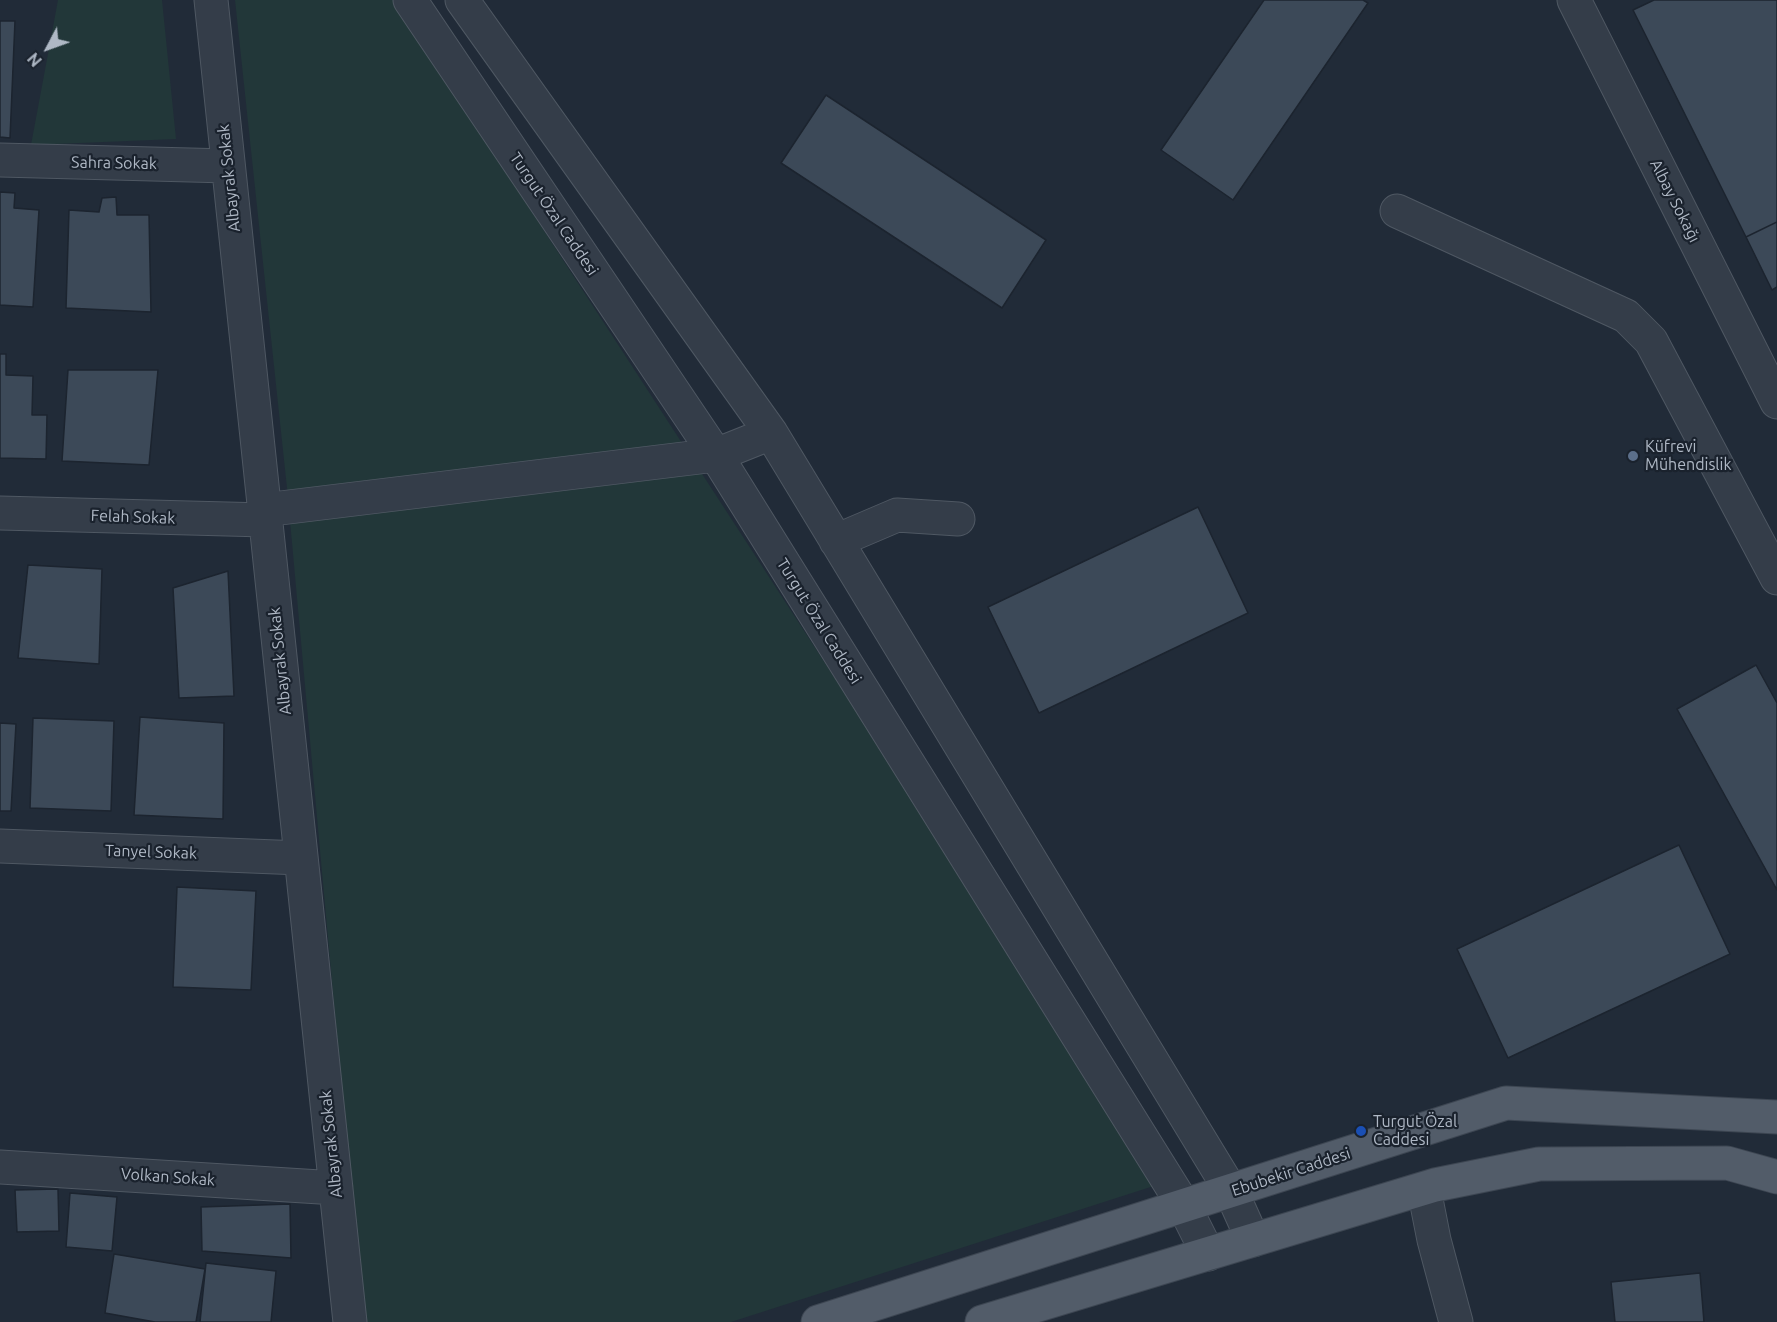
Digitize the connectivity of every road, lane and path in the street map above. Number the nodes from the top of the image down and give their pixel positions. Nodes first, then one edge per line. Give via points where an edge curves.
1 (211, 0) edge
2 (410, 0) edge
3 (462, 0) edge
4 (1574, 0) edge
5 (0, 160) edge
6 (228, 166) junction
7 (1397, 211) dead end
8 (1777, 402) edge
9 (771, 433) junction
10 (716, 455) junction
11 (0, 513) edge
12 (265, 515) junction
13 (958, 519) dead end
14 (836, 541) junction
15 (1777, 578) edge
16 (0, 846) edge
17 (301, 858) junction
18 (1777, 1117) edge
19 (0, 1167) edge
20 (1777, 1177) edge
21 (336, 1188) junction
22 (1424, 1188) junction
23 (1231, 1191) junction
24 (1184, 1206) junction
25 (1252, 1240) junction
26 (1208, 1254) junction
27 (350, 1322) edge
28 (818, 1322) edge
29 (982, 1322) edge
30 (1456, 1322) edge

1 - 6 street, Albayrak Sokak
2 - 10 street, Turgut Özal Caddesi
3 - 9 street
4 - 8 street, Albay Sokağı
5 - 6 street, Sahra Sokak
6 - 12 street, Albayrak Sokak
7 - 15 street via 1626,316 1650,341
9 - 10 street, Felah Sokak
9 - 14 street
10 - 12 street, Felah Sokak
10 - 24 street, Turgut Özal Caddesi
11 - 12 street, Felah Sokak
12 - 17 street, Albayrak Sokak
13 - 14 street via 897,515
14 - 23 street
16 - 17 street, Tanyel Sokak
17 - 21 street, Albayrak Sokak
18 - 23 main road, Ebubekir Caddesi via 1506,1103
19 - 21 street, Volkan Sokak
20 - 22 main road via 1727,1163 1539,1164
21 - 27 street, Albayrak Sokak
22 - 25 main road
22 - 30 street
23 - 24 main road, Ebubekir Caddesi
23 - 25 street
24 - 26 street, Turgut Özal Caddesi
24 - 28 main road, Ebubekir Caddesi
25 - 26 main road
26 - 29 main road

